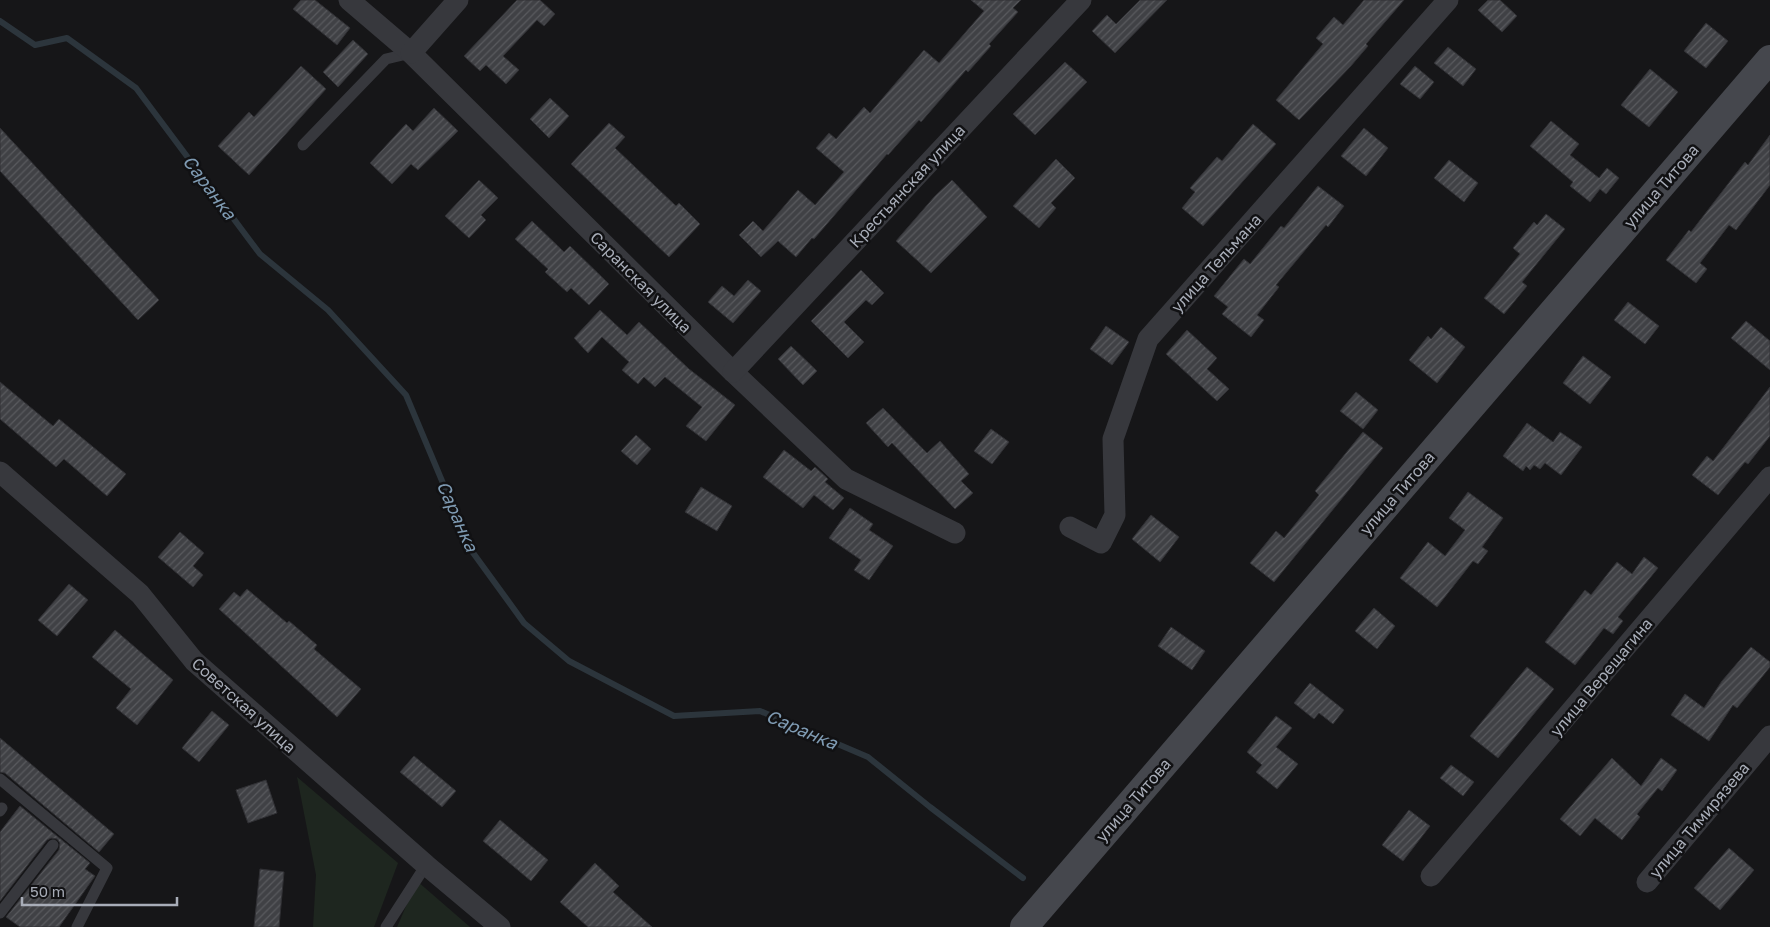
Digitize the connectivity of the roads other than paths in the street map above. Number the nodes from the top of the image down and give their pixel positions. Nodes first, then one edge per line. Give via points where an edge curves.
1 (349, 0) edge
2 (458, 0) edge
3 (1081, 0) edge
4 (1448, 0) edge
5 (411, 53) junction
6 (1770, 59) edge
7 (303, 145) dead end
8 (733, 372) junction
9 (0, 472) edge
10 (1770, 477) edge
11 (1070, 527) dead end
12 (955, 533) dead end
13 (1770, 736) edge
14 (0, 779) edge
15 (53, 845) dead end
16 (426, 866) junction
17 (1431, 876) dead end
18 (1647, 882) dead end
19 (0, 913) edge
20 (77, 927) edge
21 (386, 927) edge
22 (500, 927) edge
23 (1024, 927) edge

1 - 5 street, Саранская улица
2 - 5 street
3 - 8 street, Крестьянская улица
4 - 11 street, улица Тельмана via 1148,339 1113,439 1116,515 1101,543
5 - 7 lane via 386,59
5 - 8 street, Саранская улица
6 - 23 main road, улица Титова
8 - 12 street, Саранская улица via 846,479
9 - 16 street, Советская улица via 140,594 194,662
10 - 17 street, улица Верещагина
13 - 18 street, улица Тимирязева
14 - 20 lane via 107,868
15 - 19 lane
16 - 21 lane
16 - 22 street, Советская улица

